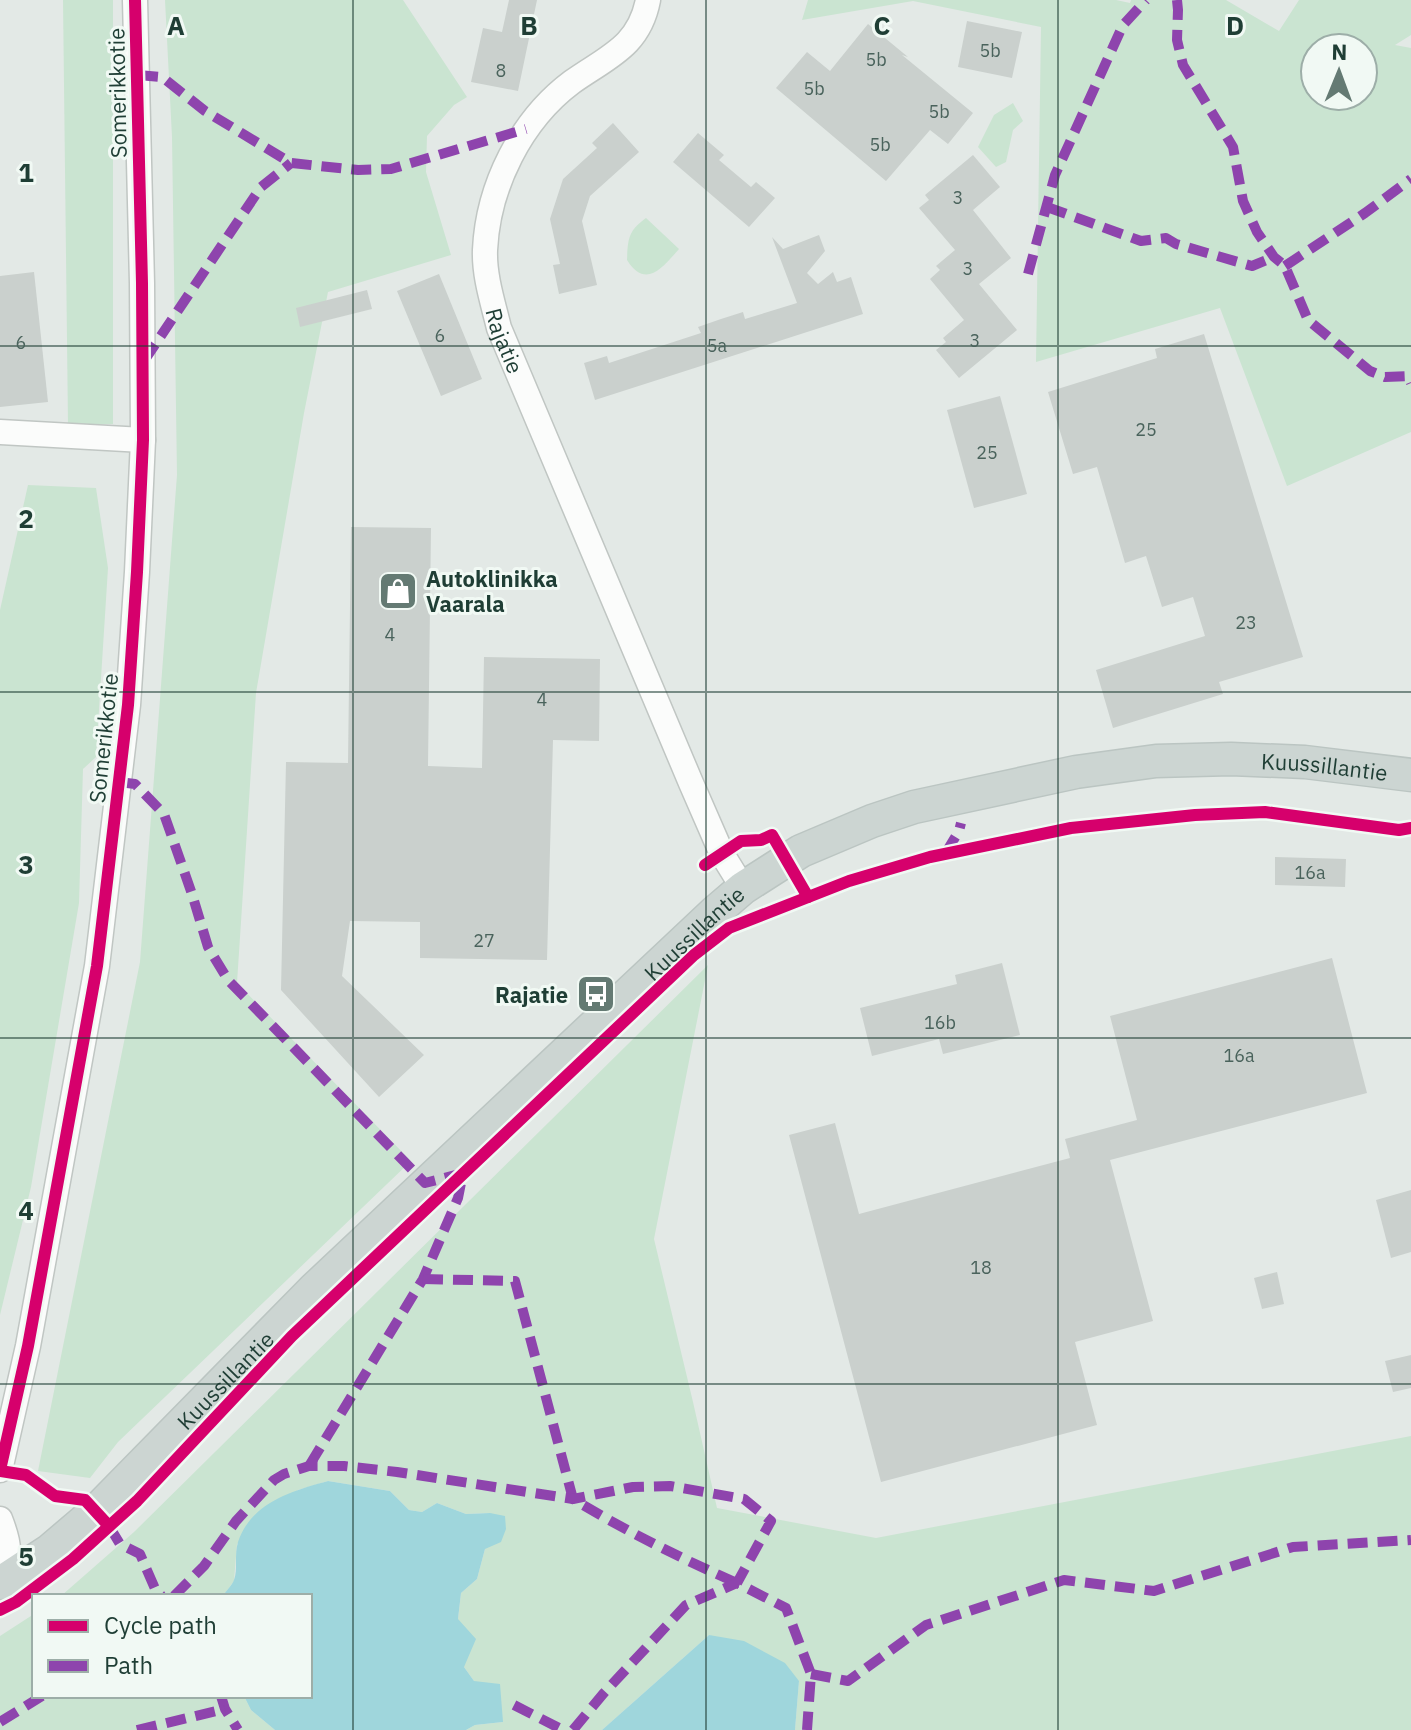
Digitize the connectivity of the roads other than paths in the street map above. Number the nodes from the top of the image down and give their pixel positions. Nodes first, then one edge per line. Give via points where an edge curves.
1 (135, 0) edge
2 (648, 0) edge
3 (0, 432) edge
4 (143, 440) junction
5 (1411, 775) edge
6 (743, 888) junction
7 (0, 1470) edge
8 (0, 1519) edge
9 (0, 1581) edge

1 - 4 street, Somerikkotie
2 - 6 street, Rajatie via 638,30 623,47 572,82 526,129 491,208 485,251 499,328 718,846
3 - 4 street
4 - 7 street, Somerikkotie via 128,705 97,966 28,1346
5 - 6 main road, Kuussillantie via 1231,759 1156,761 1076,772 872,821 801,851
6 - 9 main road, Kuussillantie via 314,1289 96,1511 49,1551
8 - 9 street via 9,1556

